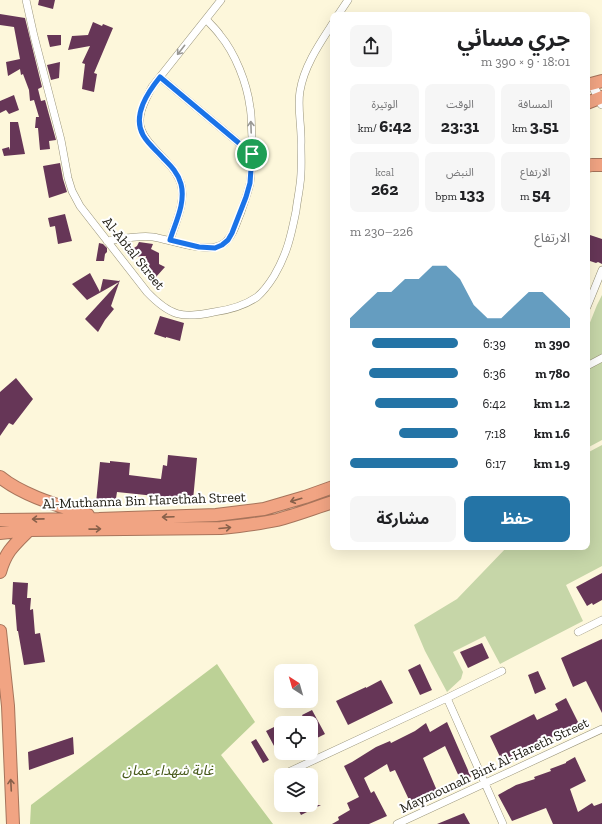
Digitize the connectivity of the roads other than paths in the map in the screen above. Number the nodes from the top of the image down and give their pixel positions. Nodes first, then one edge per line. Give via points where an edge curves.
1 (26, 0) edge
2 (220, 0) edge
3 (348, 0) edge
4 (340, 12) edge
5 (206, 19) junction
6 (330, 28) edge
7 (160, 77) junction
8 (594, 83) edge
9 (601, 100) edge
10 (590, 102) edge
11 (252, 154) junction
12 (590, 165) edge
13 (602, 165) edge
14 (170, 240) junction
15 (107, 241) junction
16 (602, 270) edge
17 (590, 300) edge
18 (602, 358) edge
19 (590, 364) edge
20 (0, 476) edge
21 (330, 487) edge
22 (330, 503) edge
23 (99, 519) junction
24 (0, 520) edge
25 (29, 530) junction
26 (0, 533) edge
27 (0, 572) edge
28 (602, 620) edge
29 (0, 631) edge
30 (578, 632) dead end
31 (502, 671) dead end
32 (447, 698) junction
33 (602, 729) edge
34 (297, 768) edge
35 (485, 783) junction
36 (13, 824) edge
37 (397, 824) edge
38 (503, 824) edge

1 - 15 street, Al-Abtal Street via 72,191 80,206
2 - 5 street
3 - 4 street
5 -> 7 street
11 -> 5 street via 250,107 240,71 220,35
6 - 15 street, Al-Abtal Street via 307,69 300,90 300,183 291,236 277,271 257,297 230,310 186,316 175,313 156,302
7 - 11 street
7 - 14 street via 141,109 140,126 142,134 173,169 181,185 182,202
8 - 9 street
9 - 10 highway
11 - 14 street via 250,183 228,240 215,248 206,248
12 - 13 highway
14 - 15 street via 135,237
16 - 17 street
18 - 19 street
20 - 23 highway via 50,503
21 -> 23 highway, Al-Muthanna Bin Harethah Street via 264,509 216,515
25 -> 22 highway, Al-Muthanna Bin Harethah Street via 247,526
23 -> 24 highway, Al-Muthanna Bin Harethah Street
25 - 26 highway, Al-Muthanna Bin Harethah Street
25 - 27 highway via 7,554
28 - 30 street
36 -> 29 highway via 8,706
31 - 32 street
32 - 34 street
32 - 35 street
33 - 35 street, Maymounah Bint Al-Hareth Street
35 - 37 street, Maymounah Bint Al-Hareth Street
35 - 38 street

